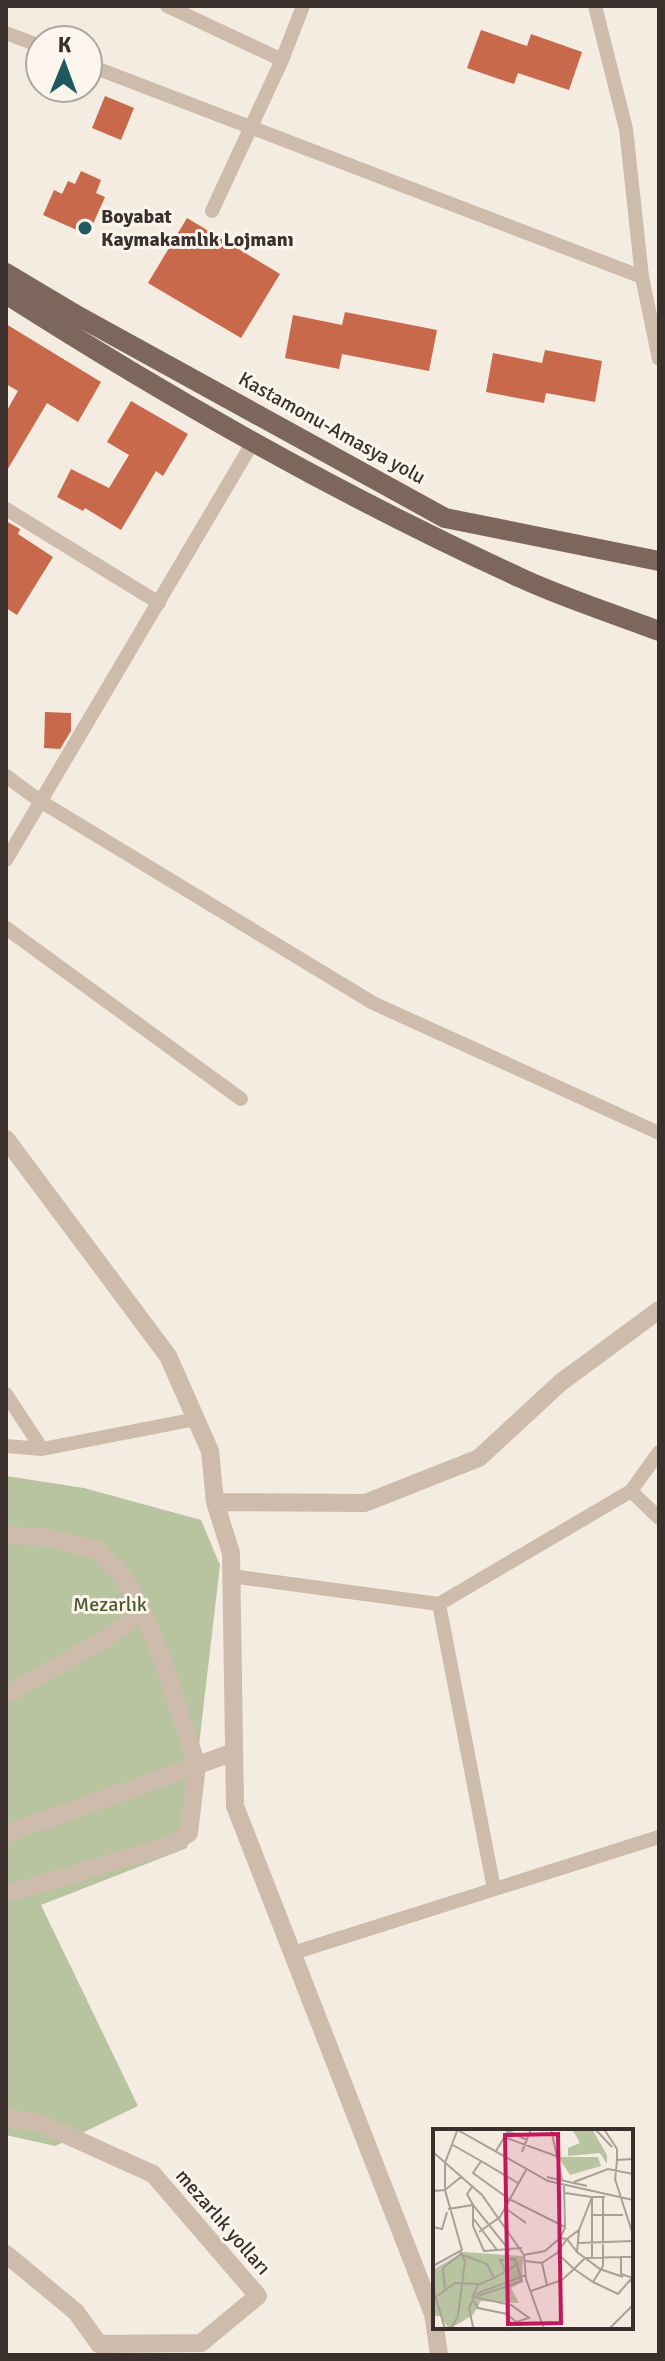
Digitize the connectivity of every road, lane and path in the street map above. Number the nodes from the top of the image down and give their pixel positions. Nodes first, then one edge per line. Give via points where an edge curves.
1 (167, 6) edge
2 (303, 6) edge
3 (595, 6) edge
4 (282, 60) junction
5 (104, 71) edge
6 (250, 128) junction
7 (212, 211) dead end
8 (6, 273) edge
9 (642, 277) junction
10 (6, 294) edge
11 (659, 359) edge
12 (253, 442) junction
13 (6, 509) edge
14 (659, 561) edge
15 (159, 603) junction
16 (659, 631) edge
17 (6, 776) edge
18 (40, 801) junction
19 (6, 860) edge
20 (6, 928) edge
21 (241, 1099) dead end
22 (659, 1133) edge
23 (6, 1139) edge
24 (659, 1310) edge
25 (6, 1394) edge
26 (196, 1419) junction
27 (6, 1446) edge
28 (42, 1449) junction
29 (659, 1452) edge
30 (631, 1491) junction
31 (215, 1502) junction
32 (659, 1518) edge
33 (6, 1535) edge
34 (231, 1576) junction
35 (439, 1604) junction
36 (143, 1612) junction
37 (6, 1695) edge
38 (234, 1752) junction
39 (197, 1765) junction
40 (6, 1834) edge
41 (659, 1837) edge
42 (494, 1889) junction
43 (6, 1894) edge
44 (293, 1953) junction
45 (6, 2118) edge
46 (6, 2254) edge
47 (433, 2314) edge
48 (435, 2329) edge
49 (439, 2355) edge

1 - 4 street
2 - 4 street
3 - 9 street via 626,129
4 - 6 street
5 - 6 street
6 - 7 street
6 - 9 street
8 - 14 main road, Kastamonu-Amasya yolu via 445,518
9 - 11 street
10 - 12 main road via 170,397
12 - 15 street
12 - 16 main road via 525,580
13 - 15 street
15 - 18 street
17 - 18 street
18 - 19 street
18 - 22 street via 373,1003
20 - 21 street
23 - 26 street via 168,1356
24 - 31 street via 560,1383 479,1458 365,1503
25 - 28 street
26 - 28 street
26 - 31 street via 210,1451
27 - 28 street
29 - 30 street
30 - 32 street
30 - 35 street
31 - 34 street via 231,1553
33 - 36 street via 45,1537 97,1550 124,1579
34 - 35 street
34 - 38 street
35 - 42 street
36 - 37 street
36 - 39 street
38 - 39 street
38 - 44 street via 235,1806
39 - 40 street
39 - 43 street via 189,1833 173,1844
41 - 42 street
42 - 44 street
44 - 47 street
45 - 46 street, mezarlık yolları via 40,2123 153,2174 258,2296 201,2343 99,2344 76,2312
48 - 49 street

